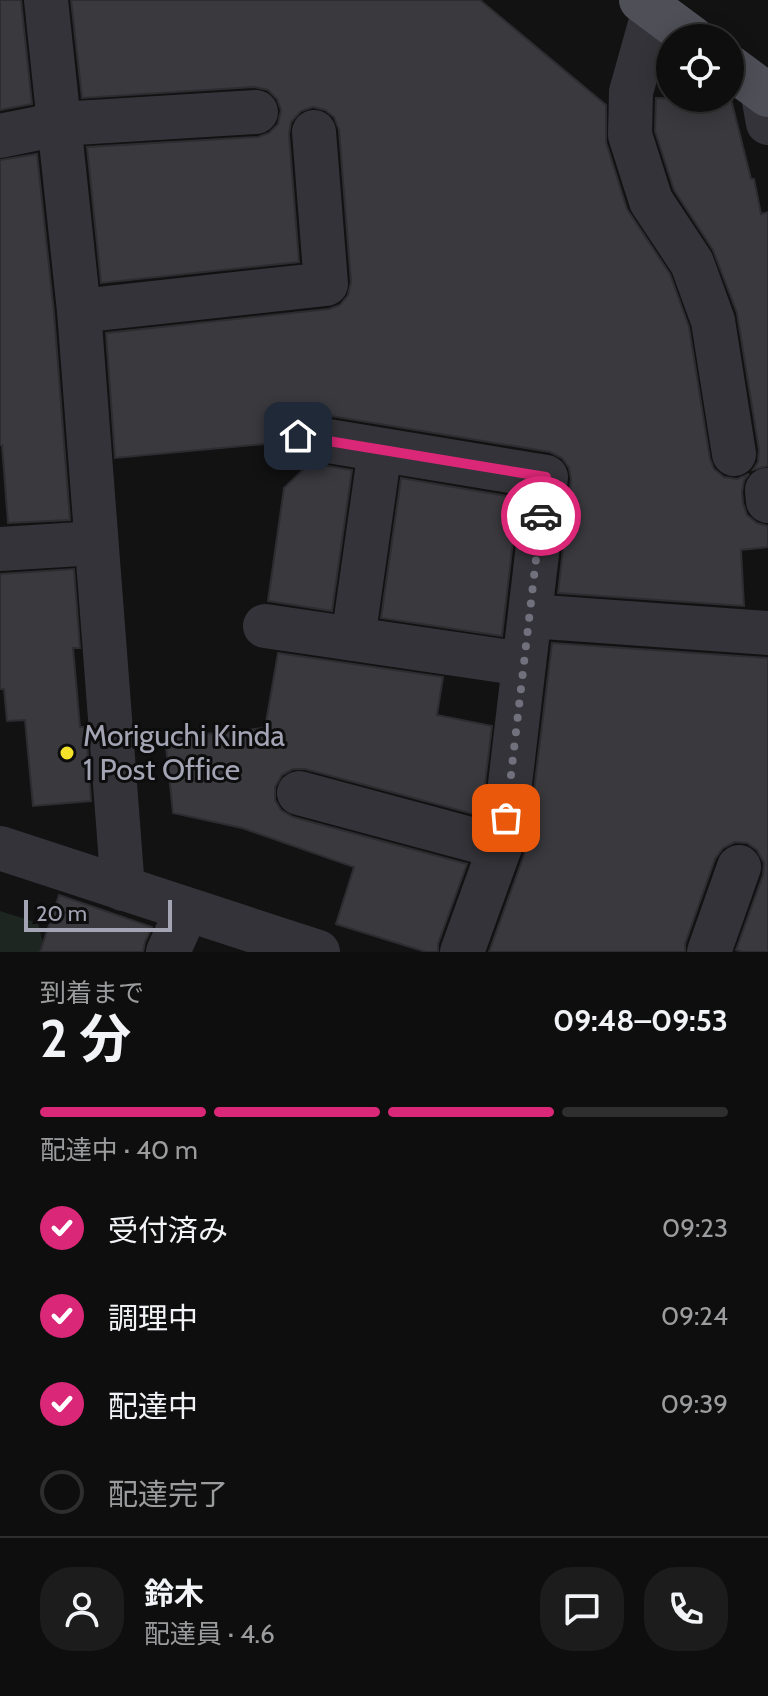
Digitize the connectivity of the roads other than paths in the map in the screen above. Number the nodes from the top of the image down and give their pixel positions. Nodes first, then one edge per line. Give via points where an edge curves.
1 (46, 0) edge
2 (648, 5) edge
3 (673, 24) edge
4 (256, 112) dead end
5 (59, 124) junction
6 (314, 132) dead end
7 (0, 136) edge
8 (79, 311) junction
9 (298, 436) dead end
10 (380, 450) junction
11 (734, 454) dead end
12 (767, 490) edge
13 (768, 501) edge
14 (96, 543) junction
15 (0, 549) edge
16 (530, 616) junction
17 (265, 626) dead end
18 (768, 633) edge
19 (353, 639) junction
20 (524, 664) junction
21 (299, 793) dead end
22 (500, 847) junction
23 (0, 848) edge
24 (739, 867) dead end
25 (123, 889) junction
26 (187, 910) junction
27 (168, 952) edge
28 (318, 952) edge
29 (462, 952) edge
30 (709, 952) edge

1 - 5 street
2 - 3 main road
2 - 11 street via 631,92 630,135 651,201 692,263 713,321
4 - 5 street
5 - 7 street
5 - 8 street
6 - 8 street via 326,284
8 - 14 street
9 - 10 street
10 - 16 street via 546,477
10 - 19 street
12 - 13 street
14 - 15 street
14 - 25 street
16 - 18 street
16 - 20 street
17 - 19 street
19 - 20 street
20 - 22 street
21 - 22 street
22 - 29 street
23 - 25 street
24 - 30 street
25 - 26 street
26 - 27 street
26 - 28 street

